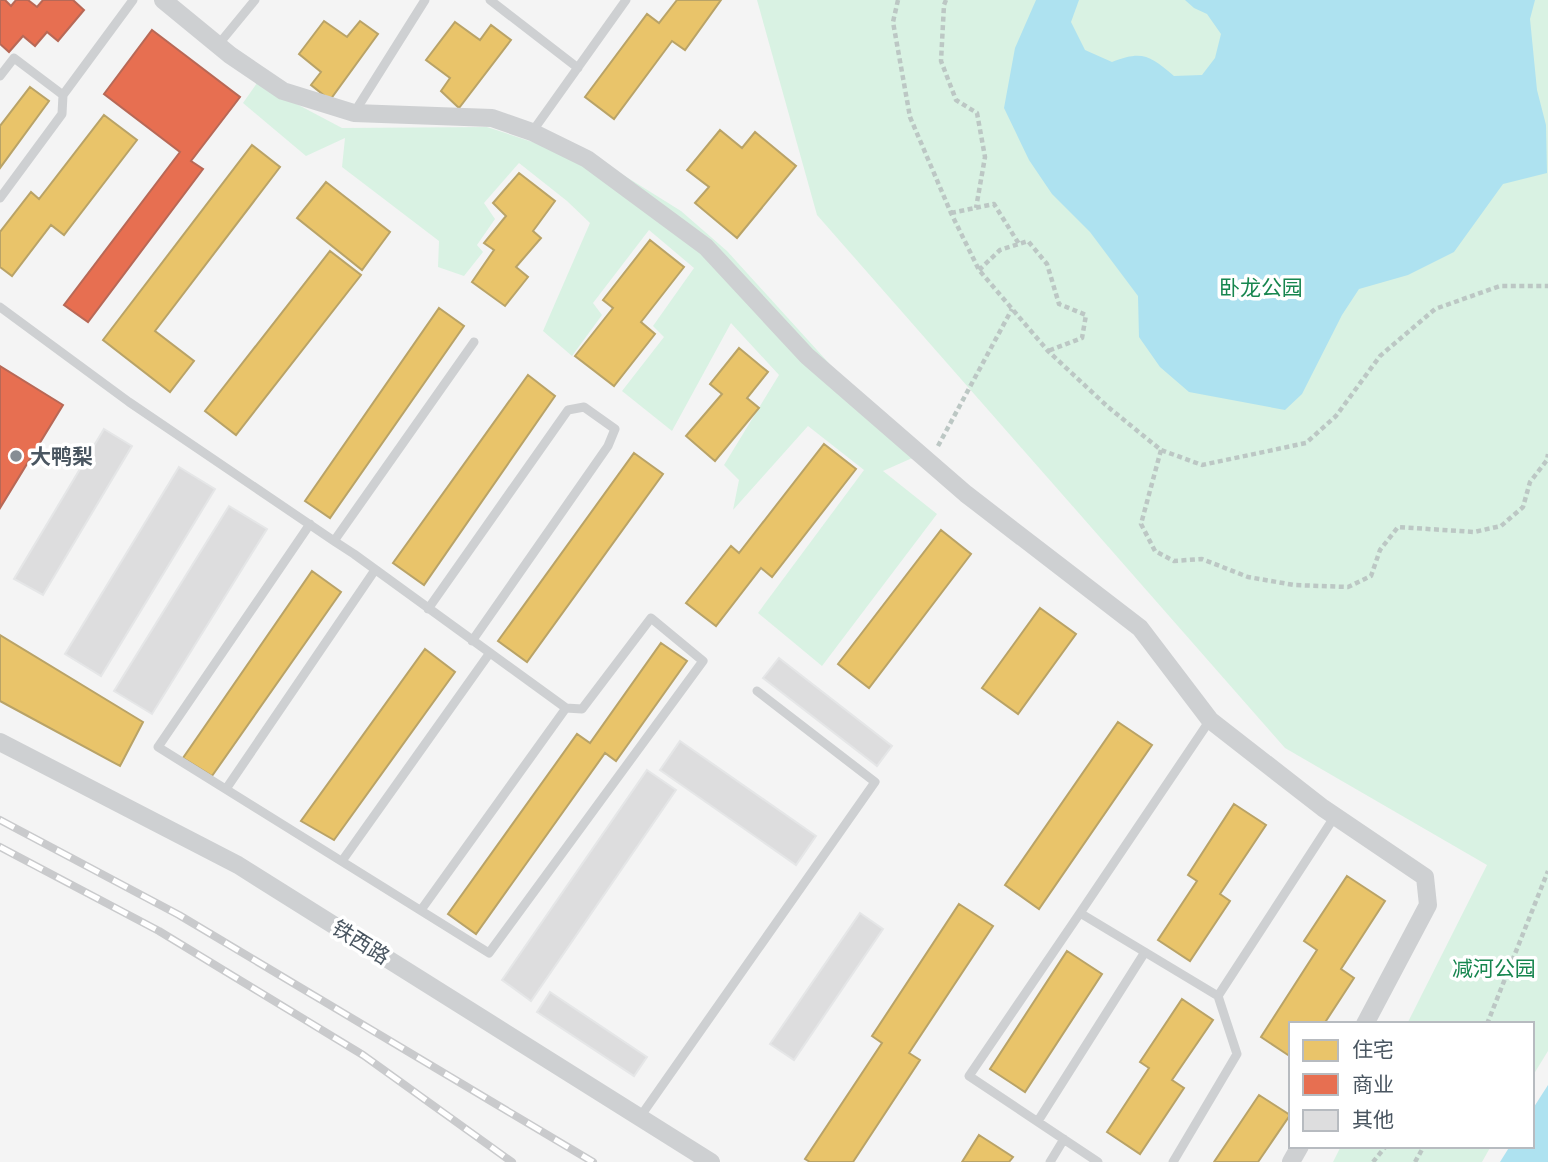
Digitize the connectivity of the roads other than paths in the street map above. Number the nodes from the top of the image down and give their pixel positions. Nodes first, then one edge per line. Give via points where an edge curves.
1 (133, 0) edge
2 (163, 0) edge
3 (254, 0) edge
4 (425, 0) edge
5 (490, 0) edge
6 (626, 0) edge
7 (218, 45) junction
8 (578, 68) junction
9 (0, 76) edge
10 (64, 95) junction
11 (354, 113) junction
12 (532, 132) junction
13 (0, 198) edge
14 (0, 307) edge
15 (474, 342) dead end
16 (310, 524) junction
17 (334, 541) junction
18 (375, 570) junction
19 (428, 609) junction
20 (472, 640) junction
21 (489, 654) junction
22 (757, 691) dead end
23 (566, 708) junction
24 (1210, 720) junction
25 (0, 742) edge
26 (226, 789) junction
27 (1335, 816) junction
28 (342, 861) junction
29 (421, 910) junction
30 (1080, 914) junction
31 (1145, 952) junction
32 (1218, 996) junction
33 (1366, 1022) edge
34 (640, 1118) junction
35 (1038, 1121) junction
36 (1065, 1139) junction
37 (711, 1162) edge
38 (1050, 1162) edge
39 (1098, 1162) edge
40 (1173, 1162) edge

1 - 10 lane
2 - 7 street
3 - 7 lane
4 - 11 lane
5 - 8 lane
6 - 8 lane
7 - 11 street via 283,91
8 - 12 lane
9 - 10 lane via 14,58
10 - 13 lane via 62,114
11 - 12 street via 492,118
12 - 24 street via 587,159 706,247 807,356 966,494 1140,628
14 - 16 lane via 129,402
15 - 17 lane
16 - 17 lane
16 - 26 lane via 158,747
17 - 18 lane
18 - 19 lane
18 - 26 lane
19 - 20 lane
19 - 20 lane via 568,410 584,407 615,429 608,446
20 - 21 lane
21 - 23 lane
21 - 28 lane
22 - 34 lane via 875,782
23 - 29 lane
23 - 29 lane via 583,709 650,618 703,661 489,953
24 - 27 street
24 - 30 lane
25 - 34 street, 铁西路 via 238,865
26 - 28 lane
27 - 32 lane
27 - 33 street via 1425,877 1428,905
28 - 29 lane
30 - 31 lane
30 - 35 lane via 970,1076
31 - 32 lane
31 - 35 lane
32 - 40 lane via 1237,1054
34 - 37 street, 铁西路
35 - 36 lane
36 - 38 lane
36 - 39 lane

